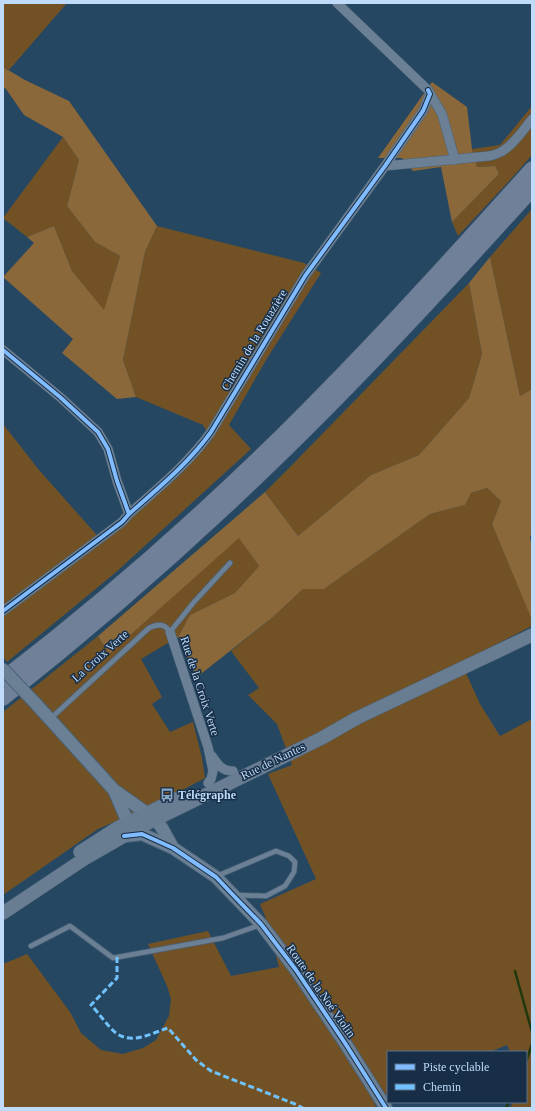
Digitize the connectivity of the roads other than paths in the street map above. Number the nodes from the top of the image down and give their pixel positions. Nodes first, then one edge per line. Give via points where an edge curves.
1 (337, 3) edge
2 (428, 90) junction
3 (532, 118) edge
4 (455, 160) junction
5 (385, 166) junction
6 (532, 170) edge
7 (532, 189) edge
8 (3, 350) edge
9 (130, 514) junction
10 (230, 563) dead end
11 (3, 611) edge
12 (170, 632) junction
13 (532, 635) edge
14 (3, 670) edge
15 (3, 680) edge
16 (3, 698) edge
17 (50, 718) junction
18 (219, 776) junction
19 (124, 802) junction
20 (172, 807) junction
21 (138, 823) junction
22 (161, 838) junction
23 (216, 877) junction
24 (233, 895) junction
25 (3, 906) edge
26 (3, 913) edge
27 (261, 924) junction
28 (31, 946) dead end
29 (386, 1108) edge

1 - 2 street
2 - 4 street via 442,114
2 - 5 street, Chemin de la Rouazière via 430,94 423,111
3 - 4 street via 504,151 489,156
4 - 5 street
5 - 9 street, Chemin de la Rouazière via 305,276 200,448
6 - 15 highway via 362,354 254,462 132,575
7 - 16 highway via 371,362 238,495 132,591
8 - 9 street via 98,432 108,449
9 - 11 street, Chemin de la Rouazière
10 - 12 lane
12 - 17 lane, La Croix Verte via 162,625 149,628
12 - 18 street, Rue de la Croix Verte
13 - 18 main road, Rue de Nantes via 357,718
14 - 17 street, bridge
17 - 19 street
18 - 20 main road, Rue de Nantes
18 - 20 main road, Rue de Nantes
18 - 21 main road
19 - 20 street
19 - 21 street
19 - 21 street
20 - 21 main road, Rue de Nantes
20 - 22 street
21 - 22 street
21 - 22 street, Route de la Noé Violin via 142,834
21 - 25 main road via 63,863
21 - 26 main road, Rue de Nantes
22 - 23 street, Route de la Noé Violin
23 - 24 street, Route de la Noé Violin
23 - 24 lane via 276,850 295,862 294,872 285,886 266,896
24 - 27 street, Route de la Noé Violin
27 - 28 lane via 223,938 113,958 70,926
27 - 29 street, Route de la Noé Violin via 296,970

